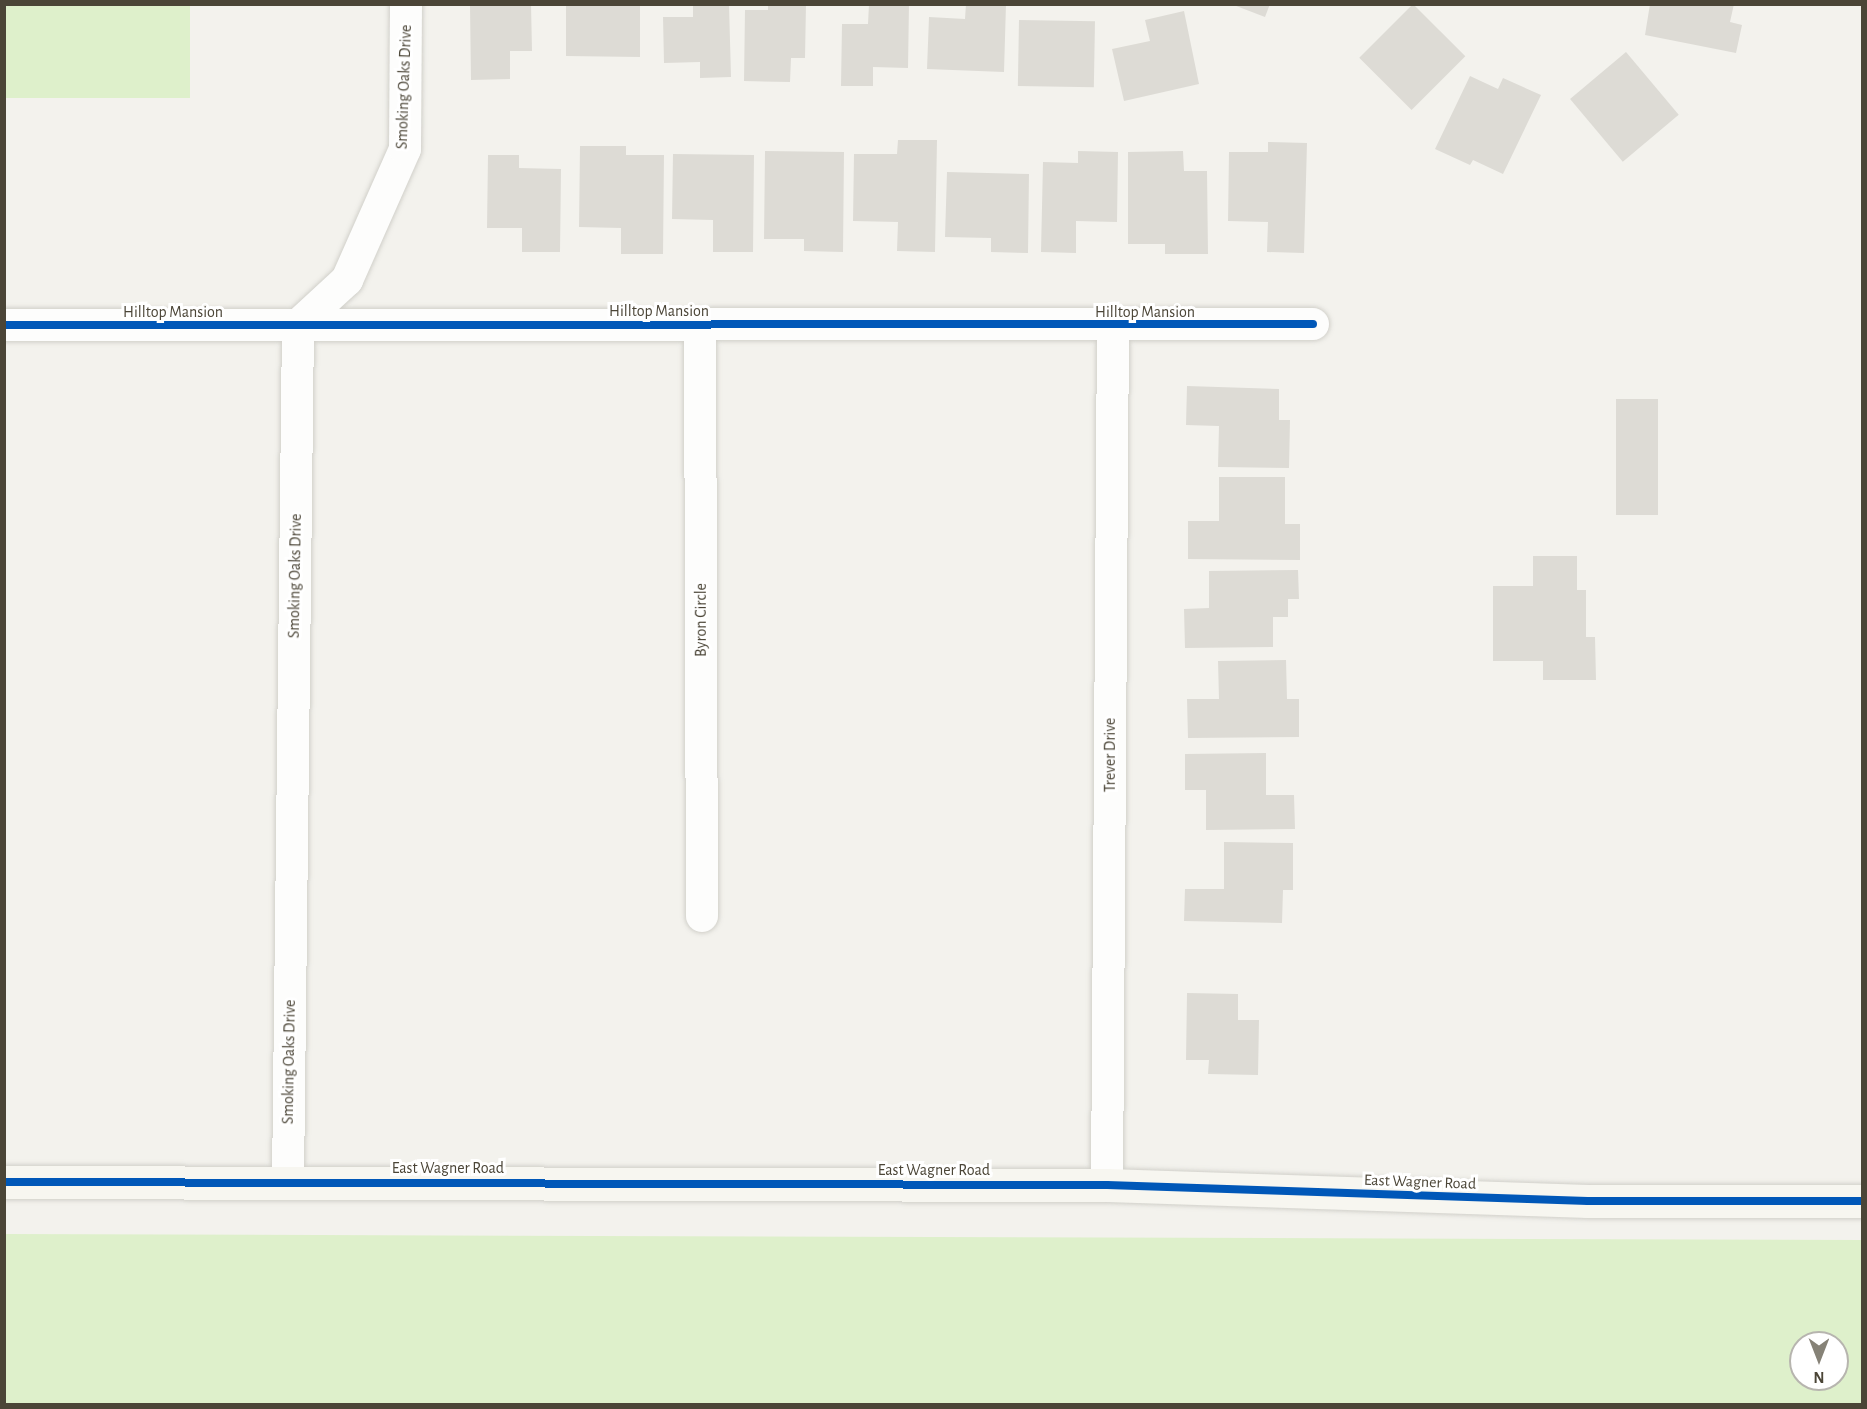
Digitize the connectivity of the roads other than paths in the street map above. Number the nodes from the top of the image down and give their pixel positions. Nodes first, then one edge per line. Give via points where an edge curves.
1 (406, 4) edge
2 (700, 324) junction
3 (1313, 324) dead end
4 (298, 325) junction
5 (4, 326) edge
6 (1113, 326) junction
7 (702, 916) dead end
8 (288, 1181) junction
9 (4, 1182) edge
10 (1107, 1185) junction
11 (1863, 1201) edge

1 - 4 street, Smoking Oaks Drive via 405,149 347,280
2 - 4 street, Hilltop Mansion
2 - 6 street, Hilltop Mansion
2 - 7 street, Byron Circle
3 - 6 street, Hilltop Mansion
4 - 5 street, Hilltop Mansion
4 - 8 street, Smoking Oaks Drive
6 - 10 street, Trever Drive
8 - 9 street, East Wagner Road
8 - 10 street, East Wagner Road
10 - 11 street, East Wagner Road via 1588,1201

